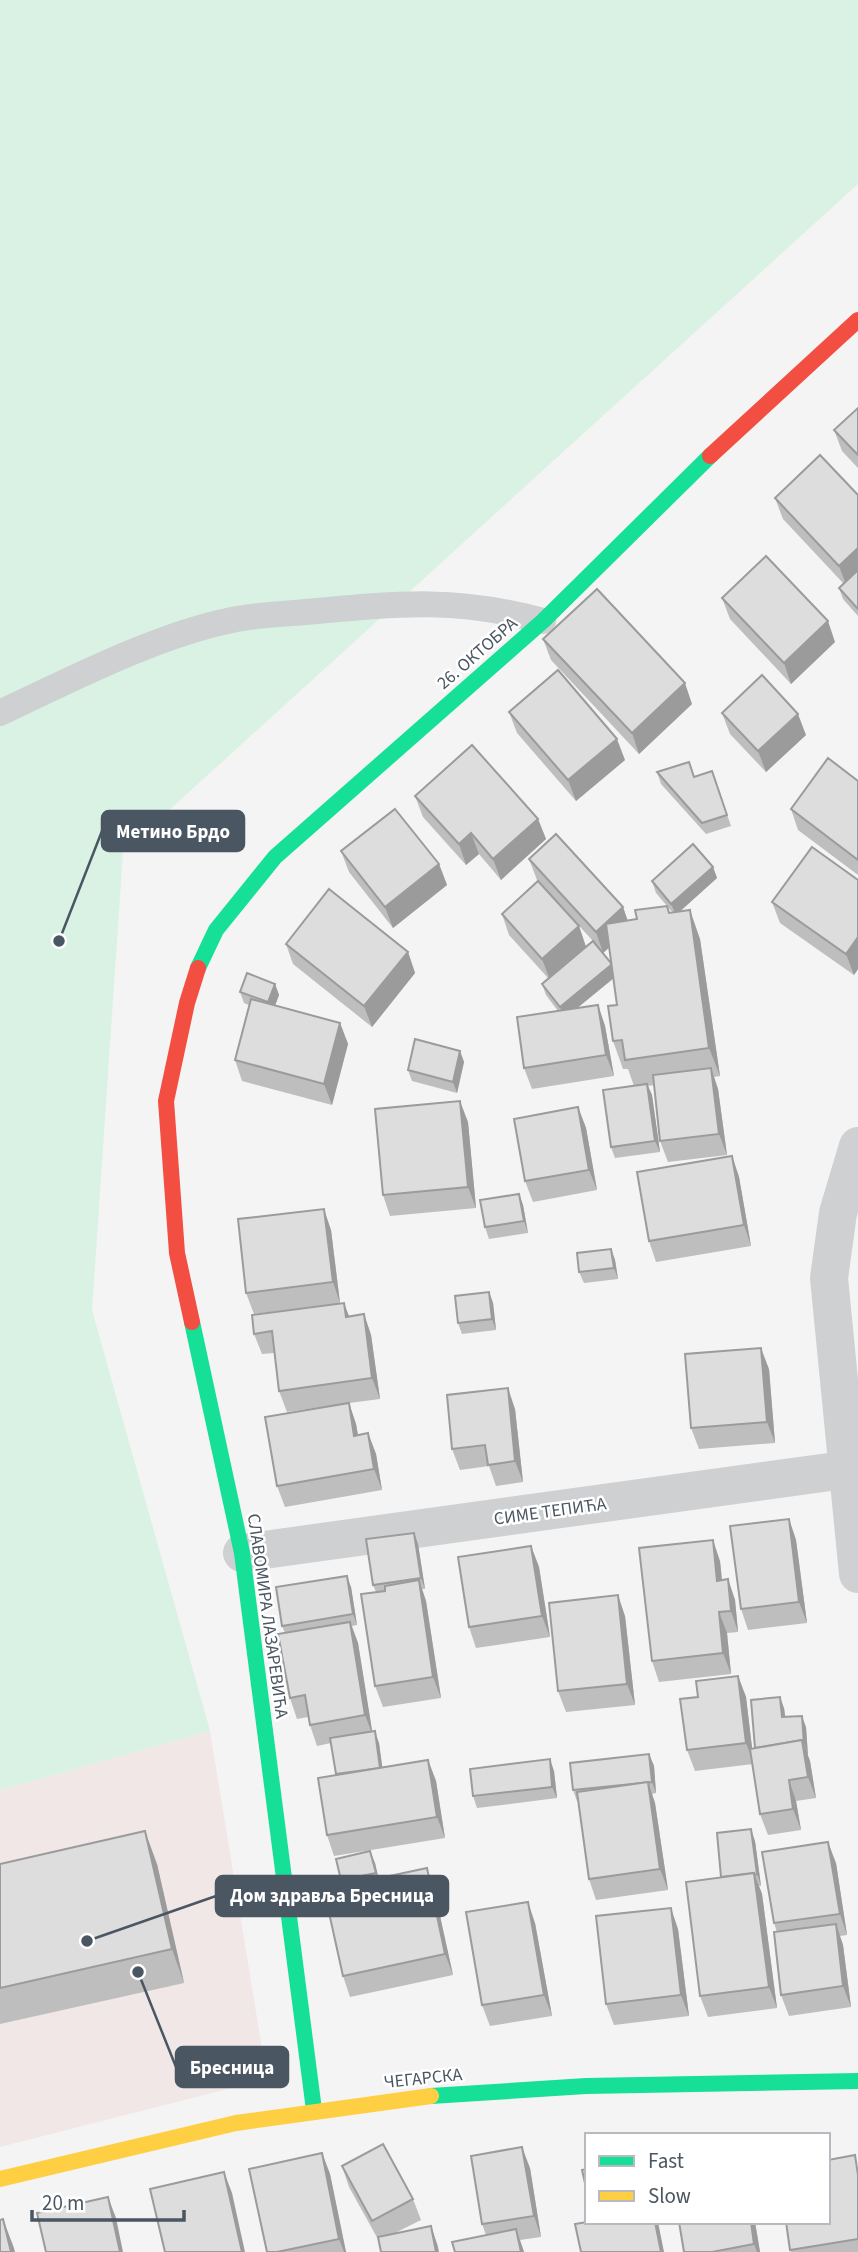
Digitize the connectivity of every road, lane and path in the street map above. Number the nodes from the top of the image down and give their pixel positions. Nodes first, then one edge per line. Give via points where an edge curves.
1 (858, 320) edge
2 (543, 621) junction
3 (0, 713) edge
4 (175, 1048) joint
5 (858, 1146) edge
6 (852, 1469) edge
7 (242, 1553) junction
8 (858, 1574) edge
9 (858, 2081) edge
10 (314, 2110) junction
11 (0, 2179) edge

1 - 2 street, 26. ОКТОБРА via 722,444
2 - 3 lane via 443,602 389,603 232,620 114,661
2 - 4 street, 26. ОКТОБРА via 275,857 216,930 202,956
4 - 7 street, СЛАВОМИРА ЛАЗАРЕВИЋА via 166,1101 177,1253
5 - 6 street via 838,1213 829,1278
6 - 7 street, СИМЕ ТЕПИЋА
6 - 8 street
7 - 10 street, СЛАВОМИРА ЛАЗАРЕВИЋА
9 - 10 street, ЧЕГАРСКА via 538,2087
10 - 11 street, ЧЕГАРСКА via 141,2143

